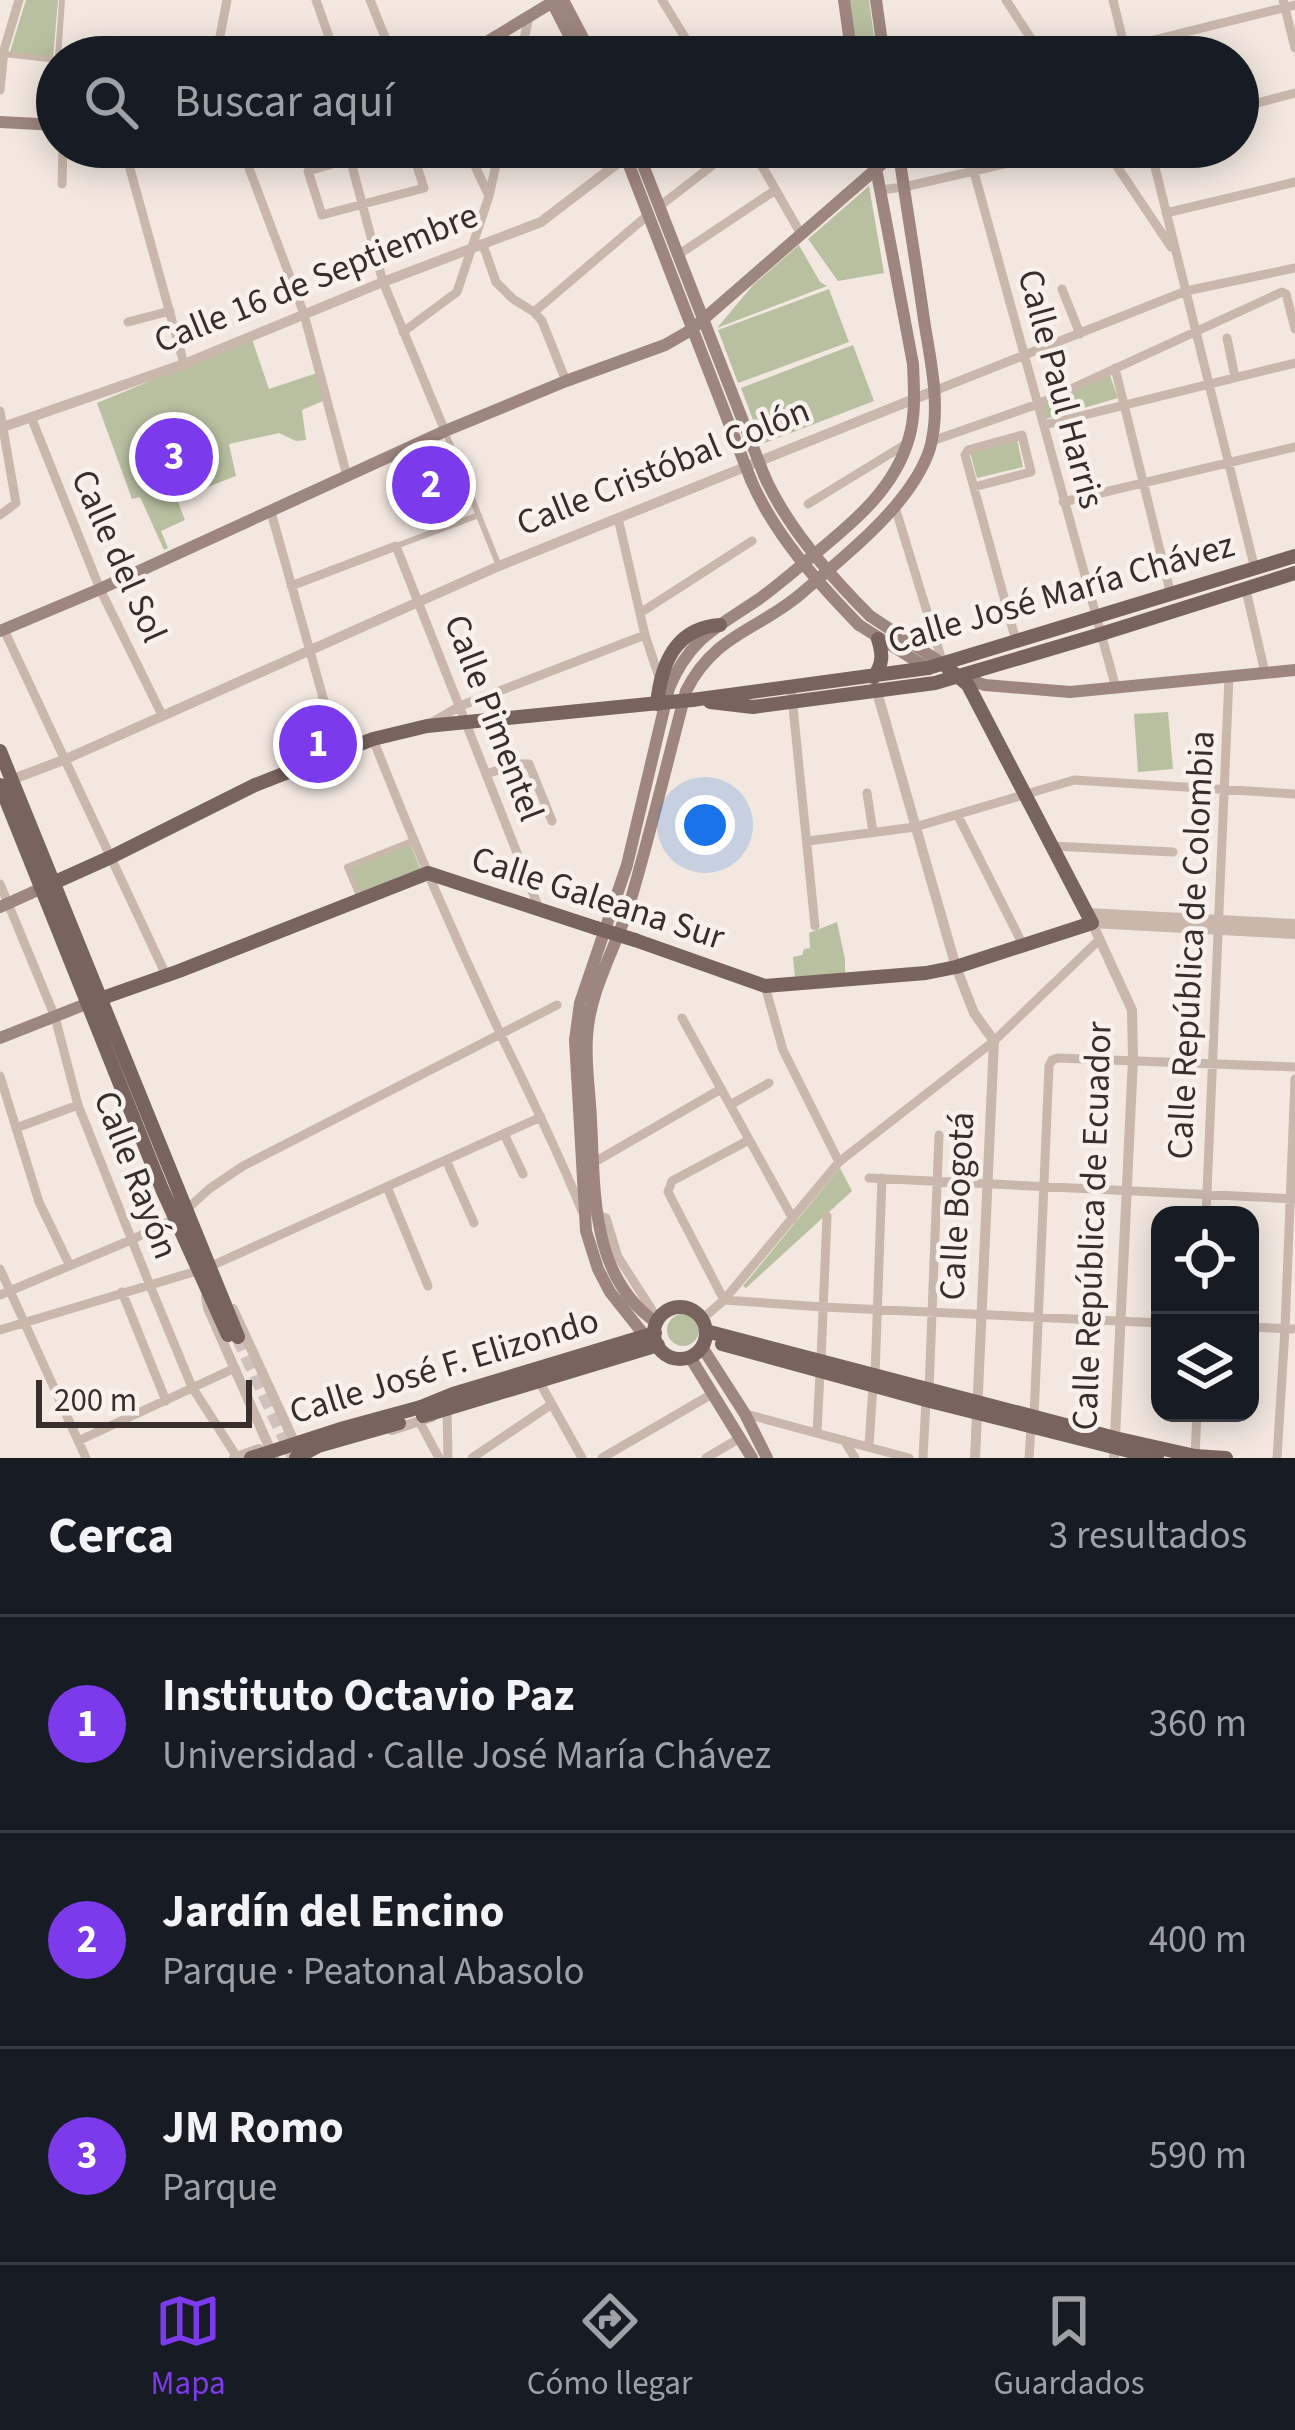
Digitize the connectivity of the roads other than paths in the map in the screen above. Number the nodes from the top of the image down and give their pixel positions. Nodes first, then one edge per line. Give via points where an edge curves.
1 (19, 0) edge
2 (62, 0) edge
3 (227, 0) edge
4 (316, 0) edge
5 (370, 0) edge
6 (662, 0) edge
7 (844, 0) edge
8 (876, 0) edge
9 (1006, 0) edge
10 (1113, 0) edge
11 (555, 1) edge
12 (1288, 4) edge
13 (529, 17) junction
14 (59, 36) edge
15 (219, 36) edge
16 (329, 36) edge
17 (385, 36) edge
18 (497, 36) edge
19 (525, 36) edge
20 (571, 36) edge
21 (579, 36) edge
22 (684, 36) edge
23 (849, 36) edge
24 (881, 36) edge
25 (1029, 36) edge
26 (1122, 36) edge
27 (1180, 36) edge
28 (1295, 48) edge
29 (3, 51) edge
30 (36, 56) edge
31 (0, 90) edge
32 (1295, 93) edge
33 (1259, 102) edge
34 (0, 122) edge
35 (36, 124) edge
36 (62, 168) edge
37 (130, 168) edge
38 (249, 168) edge
39 (311, 168) edge
40 (351, 168) edge
41 (418, 168) edge
42 (476, 168) edge
43 (495, 168) edge
44 (608, 168) edge
45 (637, 168) edge
46 (709, 168) edge
47 (762, 168) edge
48 (902, 168) edge
49 (991, 168) edge
50 (1118, 168) edge
51 (1155, 168) edge
52 (876, 169) joint
53 (974, 172) junction
54 (1295, 182) edge
55 (62, 184) dead end
56 (904, 188) junction
57 (880, 190) junction
58 (774, 191) junction
59 (489, 196) junction
60 (360, 205) junction
61 (654, 210) junction
62 (1166, 213) junction
63 (800, 234) junction
64 (478, 247) junction
65 (678, 255) junction
66 (1177, 256) junction
67 (1295, 268) edge
68 (383, 282) junction
69 (1062, 290) dead end
70 (1186, 291) junction
71 (170, 310) junction
72 (534, 312) junction
73 (304, 314) junction
74 (704, 320) junction
75 (128, 322) dead end
76 (1295, 328) edge
77 (691, 330) junction
78 (403, 332) junction
79 (1196, 332) junction
80 (1080, 334) junction
81 (1227, 338) dead end
82 (1025, 355) junction
83 (1295, 363) edge
84 (184, 364) junction
85 (1115, 368) junction
86 (1235, 377) junction
87 (566, 381) junction
88 (1209, 384) junction
89 (934, 391) junction
90 (915, 398) junction
91 (1038, 404) junction
92 (1124, 405) junction
93 (0, 411) edge
94 (31, 417) junction
95 (1044, 425) junction
96 (2, 428) edge
97 (446, 431) junction
98 (932, 440) junction
99 (908, 443) junction
100 (1295, 447) edge
101 (752, 463) junction
102 (1228, 463) junction
103 (347, 476) junction
104 (1144, 483) junction
105 (974, 487) junction
106 (1063, 502) junction
107 (808, 504) dead end
108 (895, 507) junction
109 (271, 512) junction
110 (0, 515) edge
111 (479, 515) junction
112 (618, 518) junction
113 (752, 541) dead end
114 (396, 546) junction
115 (1295, 556) edge
116 (499, 566) junction
117 (1255, 569) junction
118 (1295, 573) edge
119 (291, 586) junction
120 (100, 589) junction
121 (1246, 590) junction
122 (1171, 595) junction
123 (420, 602) junction
124 (640, 613) junction
125 (1096, 618) junction
126 (864, 621) junction
127 (720, 626) junction
128 (2, 630) edge
129 (1101, 634) junction
130 (645, 635) junction
131 (878, 639) junction
132 (1016, 641) junction
133 (310, 652) junction
134 (1295, 670) edge
135 (945, 672) junction
136 (1265, 673) junction
137 (1229, 676) junction
138 (659, 677) junction
139 (875, 685) junction
140 (1116, 688) junction
141 (792, 695) junction
142 (658, 703) junction
143 (460, 706) junction
144 (162, 716) junction
145 (467, 724) junction
146 (427, 726) junction
147 (373, 739) junction
148 (0, 751) edge
149 (338, 751) junction
150 (66, 760) junction
151 (487, 774) junction
152 (4, 783) edge
153 (1224, 791) junction
154 (867, 793) dead end
155 (1295, 794) edge
156 (1025, 796) junction
157 (958, 816) junction
158 (552, 821) dead end
159 (915, 827) junction
160 (873, 832) junction
161 (413, 841) junction
162 (808, 841) junction
163 (1052, 846) junction
164 (1173, 852) dead end
165 (111, 857) junction
166 (428, 873) junction
167 (0, 884) edge
168 (49, 885) junction
169 (360, 899) junction
170 (5, 905) edge
171 (540, 911) junction
172 (1089, 918) junction
173 (1295, 924) edge
174 (1218, 925) junction
175 (815, 926) dead end
176 (1132, 926) junction
177 (1295, 934) edge
178 (1100, 939) junction
179 (1023, 945) junction
180 (956, 967) junction
181 (166, 975) junction
182 (765, 986) junction
183 (93, 1001) junction
184 (557, 1005) dead end
185 (55, 1017) junction
186 (682, 1018) dead end
187 (500, 1034) junction
188 (0, 1038) edge
189 (994, 1041) junction
190 (1133, 1059) junction
191 (1212, 1063) junction
192 (1295, 1067) edge
193 (0, 1076) edge
194 (1295, 1079) edge
195 (770, 1083) dead end
196 (721, 1089) junction
197 (77, 1105) junction
198 (730, 1105) junction
199 (541, 1117) junction
200 (16, 1128) junction
201 (504, 1134) junction
202 (939, 1135) dead end
203 (749, 1140) junction
204 (446, 1160) junction
205 (839, 1162) junction
206 (593, 1163) junction
207 (523, 1174) dead end
208 (869, 1178) dead end
209 (882, 1178) junction
210 (936, 1181) junction
211 (988, 1184) junction
212 (1044, 1185) junction
213 (387, 1187) junction
214 (1127, 1190) junction
215 (1207, 1194) junction
216 (1293, 1198) edge
217 (1206, 1206) edge
218 (180, 1215) junction
219 (590, 1215) junction
220 (827, 1216) dead end
221 (793, 1219) junction
222 (474, 1223) dead end
223 (131, 1240) junction
224 (70, 1266) junction
225 (0, 1269) edge
226 (206, 1277) junction
227 (150, 1285) junction
228 (428, 1286) dead end
229 (122, 1292) junction
230 (5, 1293) edge
231 (724, 1300) junction
232 (824, 1307) junction
233 (877, 1310) junction
234 (932, 1312) junction
235 (982, 1315) junction
236 (1038, 1317) junction
237 (1121, 1321) junction
238 (1151, 1323) edge
239 (23, 1324) junction
240 (1259, 1327) edge
241 (1290, 1329) edge
242 (0, 1330) edge
243 (653, 1331) junction
244 (234, 1339) tunnel mouth
245 (701, 1339) junction
246 (820, 1366) junction
247 (235, 1368) junction
248 (873, 1381) junction
249 (540, 1382) junction
250 (192, 1387) junction
251 (712, 1394) junction
252 (927, 1395) junction
253 (275, 1399) junction
254 (166, 1401) junction
255 (453, 1404) junction
256 (552, 1404) junction
257 (978, 1407) junction
258 (252, 1409) junction
259 (745, 1414) junction
260 (421, 1415) junction
261 (1032, 1422) junction
262 (1197, 1422) edge
263 (817, 1432) junction
264 (740, 1438) junction
265 (78, 1441) junction
266 (869, 1445) junction
267 (1115, 1448) edge
268 (848, 1451) edge
269 (304, 1454) edge
270 (269, 1455) edge
271 (1195, 1456) edge
272 (86, 1458) edge
273 (236, 1458) edge
274 (251, 1458) edge
275 (285, 1458) edge
276 (443, 1458) edge
277 (472, 1458) edge
278 (583, 1458) edge
279 (602, 1458) edge
280 (706, 1458) edge
281 (752, 1458) edge
282 (767, 1458) edge
283 (909, 1458) edge
284 (923, 1458) edge
285 (976, 1458) edge
286 (1029, 1458) edge
287 (1156, 1458) edge
288 (1226, 1458) edge
289 (1277, 1458) edge

1 - 29 street
2 - 14 street
3 - 15 street
4 - 16 street
5 - 17 street
6 - 22 street
7 - 23 main road
8 - 24 main road
9 - 25 street
10 - 26 street
11 - 13 main road
11 - 20 main road
11 - 21 main road
12 - 27 street
12 - 28 street
13 - 18 main road
13 - 19 street
29 - 30 street
29 - 31 street
32 - 33 street
34 - 35 main road
36 - 55 street
37 - 71 street
38 - 73 street
39 - 60 street via 322,215
40 - 60 street
41 - 60 street via 424,188
42 - 59 street
43 - 59 street
44 - 64 street, Calle 16 de Septiembre via 541,222
45 - 61 main road
46 - 61 street
47 - 58 street
48 - 56 main road
49 - 53 street
50 - 66 street
51 - 62 street
52 - 57 main road
52 - 63 main road
53 - 56 street
53 - 82 street, Calle Paul Harris
54 - 62 street
56 - 57 street
56 - 89 main road
57 - 90 main road
58 - 63 street
58 - 65 street
59 - 64 street
60 - 68 street
61 - 65 main road
61 - 72 street
61 - 77 main road
62 - 66 street
63 - 74 main road
64 - 68 street, Calle 16 de Septiembre
64 - 72 street via 496,282
64 - 78 street via 457,292
65 - 74 main road
66 - 70 street
67 - 70 street, Calle Cristóbal Colón
68 - 73 street, Calle 16 de Septiembre
68 - 78 street
69 - 80 street
70 - 79 street
70 - 80 street, Calle Cristóbal Colón
71 - 75 street
71 - 84 street
72 - 87 street
73 - 84 street, Calle 16 de Septiembre
73 - 103 street
74 - 77 main road
74 - 101 main road
76 - 79 street via 1285,292
77 - 87 main road
77 - 101 main road
78 - 97 street
79 - 85 street
79 - 88 street
80 - 82 street, Calle Cristóbal Colón
81 - 86 street
82 - 89 street, Calle Cristóbal Colón
82 - 91 street, Calle Paul Harris
83 - 86 street
84 - 94 street, Calle 16 de Septiembre
85 - 91 street
85 - 92 street
86 - 88 street
87 - 97 main road
88 - 92 street
88 - 102 street
89 - 90 street, Calle Cristóbal Colón
89 - 98 main road
90 - 99 main road
90 - 101 street, Calle Cristóbal Colón
91 - 95 street, Calle Paul Harris
91 - 98 street
92 - 95 street
92 - 104 street
93 - 96 street
94 - 96 street, Calle 16 de Septiembre
94 - 120 street, Calle del Sol
95 - 106 street, Calle Paul Harris
96 - 110 street via 16,503
97 - 103 main road
97 - 111 street
98 - 108 main road
99 - 107 street
99 - 127 main road via 863,514
100 - 102 street
101 - 112 street, Calle Cristóbal Colón
101 - 126 main road, bridge via 764,511 836,602
102 - 104 street
102 - 117 street
103 - 109 main road
104 - 106 street
104 - 122 street
105 - 105 street via 965,452 1022,435 1028,474
105 - 132 street
106 - 125 street, Calle Paul Harris
108 - 135 street
108 - 206 main road via 798,596 706,658 686,692 628,908 592,1004
109 - 119 street
109 - 120 main road
111 - 114 street
111 - 116 street
112 - 116 street, Calle Cristóbal Colón
112 - 124 street
113 - 124 street
114 - 119 street
114 - 123 street, Calle Pimentel
115 - 117 main road, Calle José María Chávez
116 - 123 street, Calle Cristóbal Colón
117 - 122 main road, Calle José María Chávez
118 - 121 main road, Calle José María Chávez
119 - 133 street
120 - 128 main road
120 - 144 street, Calle del Sol
121 - 129 main road, Calle José María Chávez
121 - 136 street
122 - 125 main road, Calle José María Chávez
123 - 133 street, Calle Cristóbal Colón
123 - 143 street, Calle Pimentel
124 - 130 street
125 - 129 street, Calle Paul Harris
125 - 132 main road, Calle José María Chávez
126 - 131 main road
126 - 135 main road
127 - 138 main road via 686,636
127 - 219 main road via 693,645 669,688 627,865 580,1003 575,1040
128 - 150 street
129 - 135 main road, Calle José María Chávez
129 - 140 street, Calle Paul Harris
130 - 138 street
130 - 143 street
131 - 135 main road
131 - 139 main road
132 - 135 main road, Calle José María Chávez
133 - 144 street, Calle Cristóbal Colón
133 - 149 street
134 - 136 main road
135 - 139 main road, Calle José María Chávez
135 - 139 main road, Calle José María Chávez
135 - 140 main road via 1023,690
135 - 156 main road, Calle República de Ecuador
136 - 137 main road
137 - 140 main road
137 - 153 street, Calle República de Colombia
138 - 142 main road
139 - 141 main road, Calle José María Chávez
139 - 159 street
141 - 142 main road, Calle José María Chávez, bridge via 753,707
141 - 162 street
142 - 145 main road, Calle José María Chávez
143 - 145 street, Calle Pimentel
143 - 146 street
144 - 150 street, Calle Cristóbal Colón
145 - 146 main road, Calle José María Chávez
145 - 151 street, Calle Pimentel
146 - 147 main road, Calle José María Chávez
147 - 149 main road, Calle José María Chávez
147 - 161 street
148 - 152 main road
149 - 165 main road, Calle José María Chávez
150 - 152 street, Calle Cristóbal Colón
150 - 165 street
151 - 158 street via 530,764
151 - 171 street, Calle Pimentel
152 - 168 main road
153 - 155 street
153 - 156 street via 1074,780
153 - 174 street, Calle República de Colombia
154 - 160 street
156 - 157 street
156 - 163 main road, Calle República de Ecuador
157 - 159 street
157 - 179 street
159 - 160 street
159 - 180 street
160 - 162 street
161 - 166 street
161 - 169 street via 347,867
162 - 175 street
163 - 164 street
163 - 172 main road, Calle República de Ecuador
165 - 168 main road, Calle José María Chávez
165 - 181 street
166 - 169 main road, Calle Galeana Sur
166 - 171 main road, Calle Galeana Sur
166 - 187 street
167 - 170 street, Calle Rayón
168 - 170 main road
168 - 183 main road
169 - 181 main road, Calle Galeana Sur
170 - 185 street, Calle Rayón
171 - 182 main road, Calle Galeana Sur, bridge
172 - 174 street
172 - 176 street
172 - 178 street, Calle República de Ecuador
172 - 179 main road, Calle Galeana Sur
173 - 174 street
174 - 176 street
174 - 177 street
174 - 191 street, Calle República de Colombia
176 - 178 street
178 - 189 street
178 - 190 street, Calle República de Ecuador via 1132,1010
179 - 180 main road, Calle Galeana Sur
180 - 182 main road, Calle Galeana Sur
180 - 189 street
181 - 183 main road, Calle Galeana Sur
182 - 205 street via 783,1049
183 - 185 main road
183 - 218 main road
184 - 187 street
185 - 188 main road
185 - 197 street, Calle Rayón
186 - 196 street
187 - 199 street
187 - 218 street via 243,1166
189 - 205 street
189 - 211 street, Calle Bogotá
190 - 191 street
190 - 212 street via 1052,1060
190 - 214 street, Calle República de Ecuador
191 - 192 street
191 - 215 street, Calle República de Colombia
193 - 200 street
194 - 216 street
195 - 198 street
196 - 198 street
196 - 206 street
197 - 200 street
197 - 223 street, Calle Rayón
198 - 203 street
199 - 201 street
199 - 219 street
200 - 224 street
201 - 204 street
201 - 207 street
202 - 210 street
203 - 221 street
203 - 231 street via 668,1186
204 - 213 street
204 - 222 street
205 - 221 street
206 - 219 main road
208 - 209 street
209 - 210 street
209 - 233 street
210 - 211 street
210 - 234 street
211 - 212 street
211 - 235 street, Calle Bogotá
212 - 214 street
212 - 236 street
213 - 226 street
213 - 228 street
214 - 215 street
214 - 237 street, Calle República de Ecuador
215 - 216 street
215 - 217 street, Calle República de Colombia
216 - 241 street
218 - 223 street
218 - 226 main road
219 - 243 main road via 598,1269 619,1305
219 - 243 street via 607,1218 618,1257 652,1310
220 - 232 street
221 - 231 street
223 - 224 street
223 - 227 street, Calle Rayón
224 - 230 street
225 - 230 street
226 - 227 street
226 - 244 main road
226 - 247 street via 208,1308
226 - 253 street via 227,1297
227 - 229 street
227 - 250 street, Calle Rayón
229 - 239 street
229 - 254 street
230 - 239 street
231 - 232 street
231 - 245 street
232 - 233 street
232 - 246 street
233 - 234 street
233 - 248 street
234 - 235 street
234 - 252 street
235 - 236 street
235 - 257 street, Calle Bogotá
236 - 237 street
236 - 261 street
237 - 238 street
237 - 267 street, Calle República de Ecuador
239 - 242 street
239 - 265 street
240 - 241 street
241 - 289 street
243 - 245 main road via 671,1358
243 - 245 main road via 664,1313 681,1307 693,1310
243 - 249 main road, Calle José F. Elizondo
243 - 255 main road, Calle José F. Elizondo
245 - 246 main road
245 - 251 main road
245 - 259 main road
246 - 248 main road
246 - 263 street
247 - 250 street
247 - 258 street
248 - 252 main road
248 - 266 street
249 - 255 main road, Calle José F. Elizondo
249 - 256 street
250 - 254 street
250 - 273 street, Calle Rayón
251 - 264 main road
251 - 279 street
252 - 257 main road
252 - 284 street
253 - 258 street via 267,1412
253 - 269 street
254 - 265 street
255 - 260 main road, Calle José F. Elizondo
255 - 269 street via 327,1428
255 - 276 street
256 - 277 street
256 - 278 street
257 - 261 main road
257 - 285 street, Calle Bogotá
258 - 270 street
259 - 263 street
259 - 282 main road
260 - 269 main road, Calle José F. Elizondo, bridge
260 - 274 main road, Calle José F. Elizondo, bridge
260 - 276 street
261 - 267 main road
261 - 286 street
262 - 271 street
263 - 268 street
264 - 280 street
264 - 281 main road
265 - 272 street
266 - 268 street
266 - 283 street
267 - 271 main road
267 - 287 main road
269 - 270 street
269 - 275 street
270 - 273 street
270 - 275 street
271 - 288 main road

